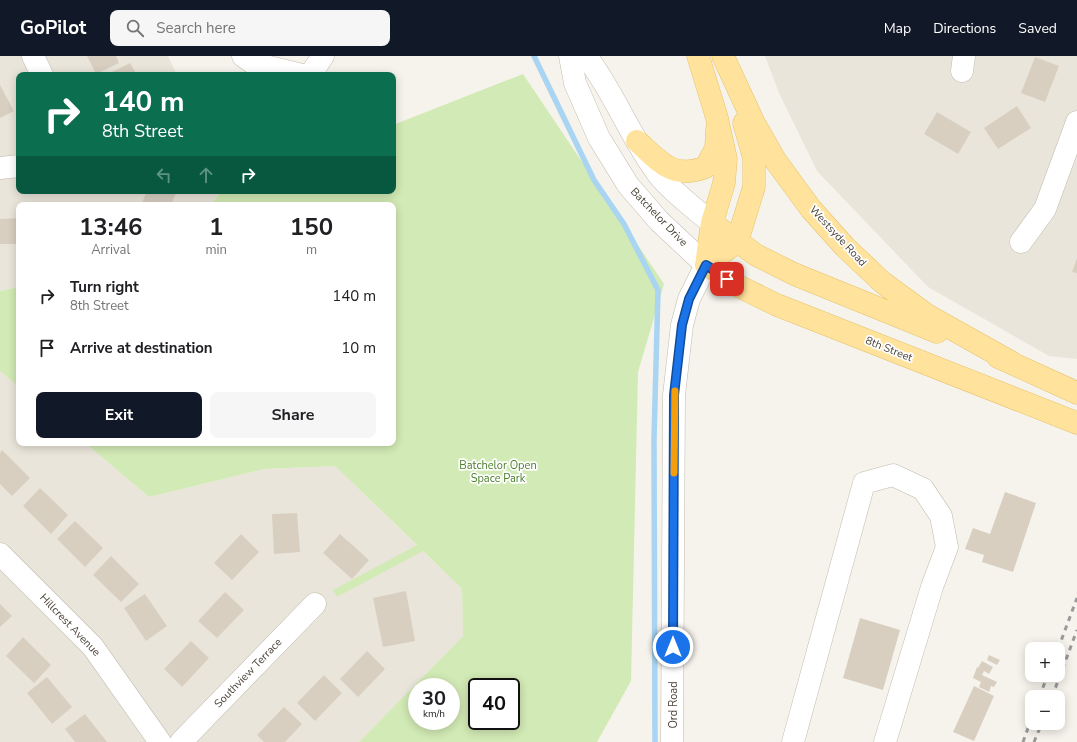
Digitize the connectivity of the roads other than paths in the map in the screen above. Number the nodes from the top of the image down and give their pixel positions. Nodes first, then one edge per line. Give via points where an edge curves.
1 (33, 56) edge
2 (243, 56) edge
3 (323, 56) edge
4 (570, 56) edge
5 (586, 56) edge
6 (698, 56) edge
7 (725, 59) edge
8 (41, 72) edge
9 (290, 72) edge
10 (312, 72) edge
11 (717, 118) junction
12 (1077, 122) edge
13 (637, 142) junction
14 (16, 166) edge
15 (0, 168) edge
16 (712, 223) junction
17 (737, 242) junction
18 (1021, 242) dead end
19 (706, 265) junction
20 (1011, 362) junction
21 (1077, 393) edge
22 (1073, 421) edge
23 (0, 554) edge
24 (315, 604) dead end
25 (160, 742) edge
26 (181, 742) edge
27 (672, 742) edge
28 (793, 742) edge
29 (885, 742) edge

1 - 8 street
2 - 9 street via 253,63
3 - 10 street
4 - 19 street, Batchelor Drive via 575,82 599,138 628,185 660,221
5 - 13 street via 598,71
6 - 11 main road
7 - 17 main road via 754,158 754,187
7 - 20 main road, Westsyde Road via 774,160 811,209 845,247 882,282 927,315
11 - 13 main road via 716,148 706,168 694,172 679,172 664,166
11 - 16 main road via 726,159 724,183
12 - 18 street via 1045,209
13 - 16 street via 658,174
14 - 15 street
16 - 17 main road
16 - 19 main road
17 - 19 main road
17 - 20 main road via 756,255 794,274
19 - 22 main road, 8th Street via 738,286 777,305
19 - 27 street, Ord Road via 689,299 682,325 674,395
20 - 21 main road
23 - 25 street, Hillcrest Avenue via 93,647
24 - 26 street, Southview Terrace
28 - 29 street via 864,483 892,476 924,488 941,516 948,547 932,587

